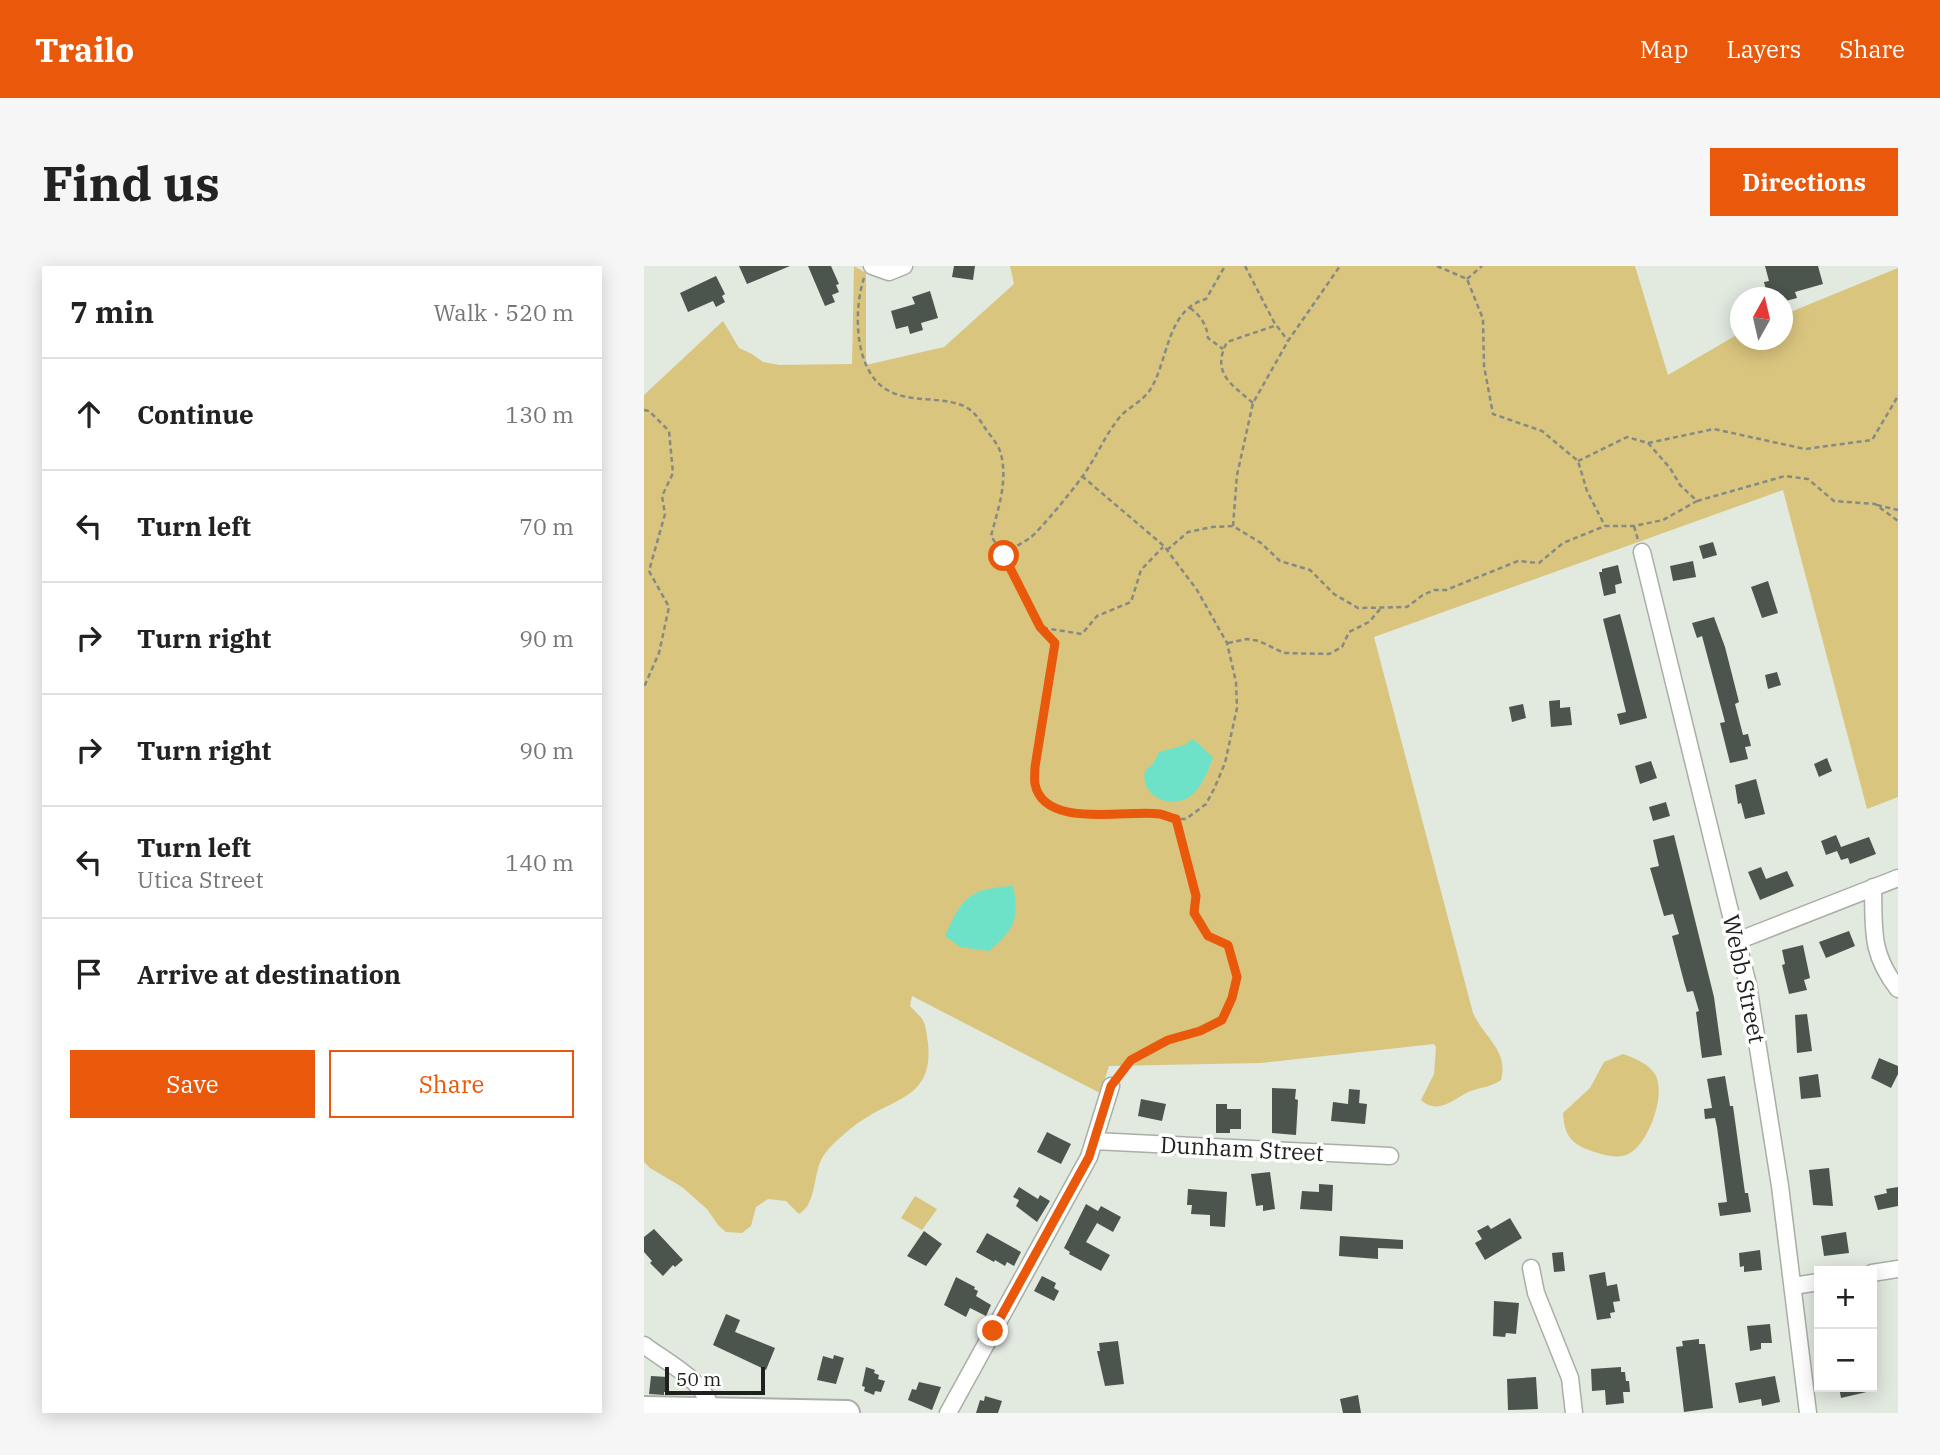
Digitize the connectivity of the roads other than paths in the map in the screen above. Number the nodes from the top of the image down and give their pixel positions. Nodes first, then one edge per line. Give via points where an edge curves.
1 (904, 266) edge
2 (869, 270) edge
3 (1642, 552) dead end
4 (1898, 878) edge
5 (1873, 887) junction
6 (1737, 940) junction
7 (1898, 989) edge
8 (1111, 1086) road end
9 (1095, 1141) junction
10 (1390, 1156) dead end
11 (1531, 1268) dead end
12 (1898, 1269) edge
13 (1877, 1272) edge
14 (1814, 1283) edge
15 (1793, 1286) junction
16 (644, 1345) edge
17 (644, 1409) edge
18 (712, 1412) edge
19 (847, 1413) edge
20 (948, 1413) edge
21 (1574, 1413) edge
22 (1808, 1413) edge

1 - 2 street via 889,272
3 - 6 street, Webb Street
4 - 5 street
5 - 6 street
5 - 7 street via 1877,957
6 - 15 street, Webb Street via 1762,1064
8 - 9 street
9 - 10 street, Dunham Street
9 - 20 street
11 - 21 street via 1536,1293 1570,1378
12 - 13 street
14 - 15 street
15 - 22 street, Webb Street
16 - 18 street via 704,1393
17 - 18 main road
18 - 19 main road

